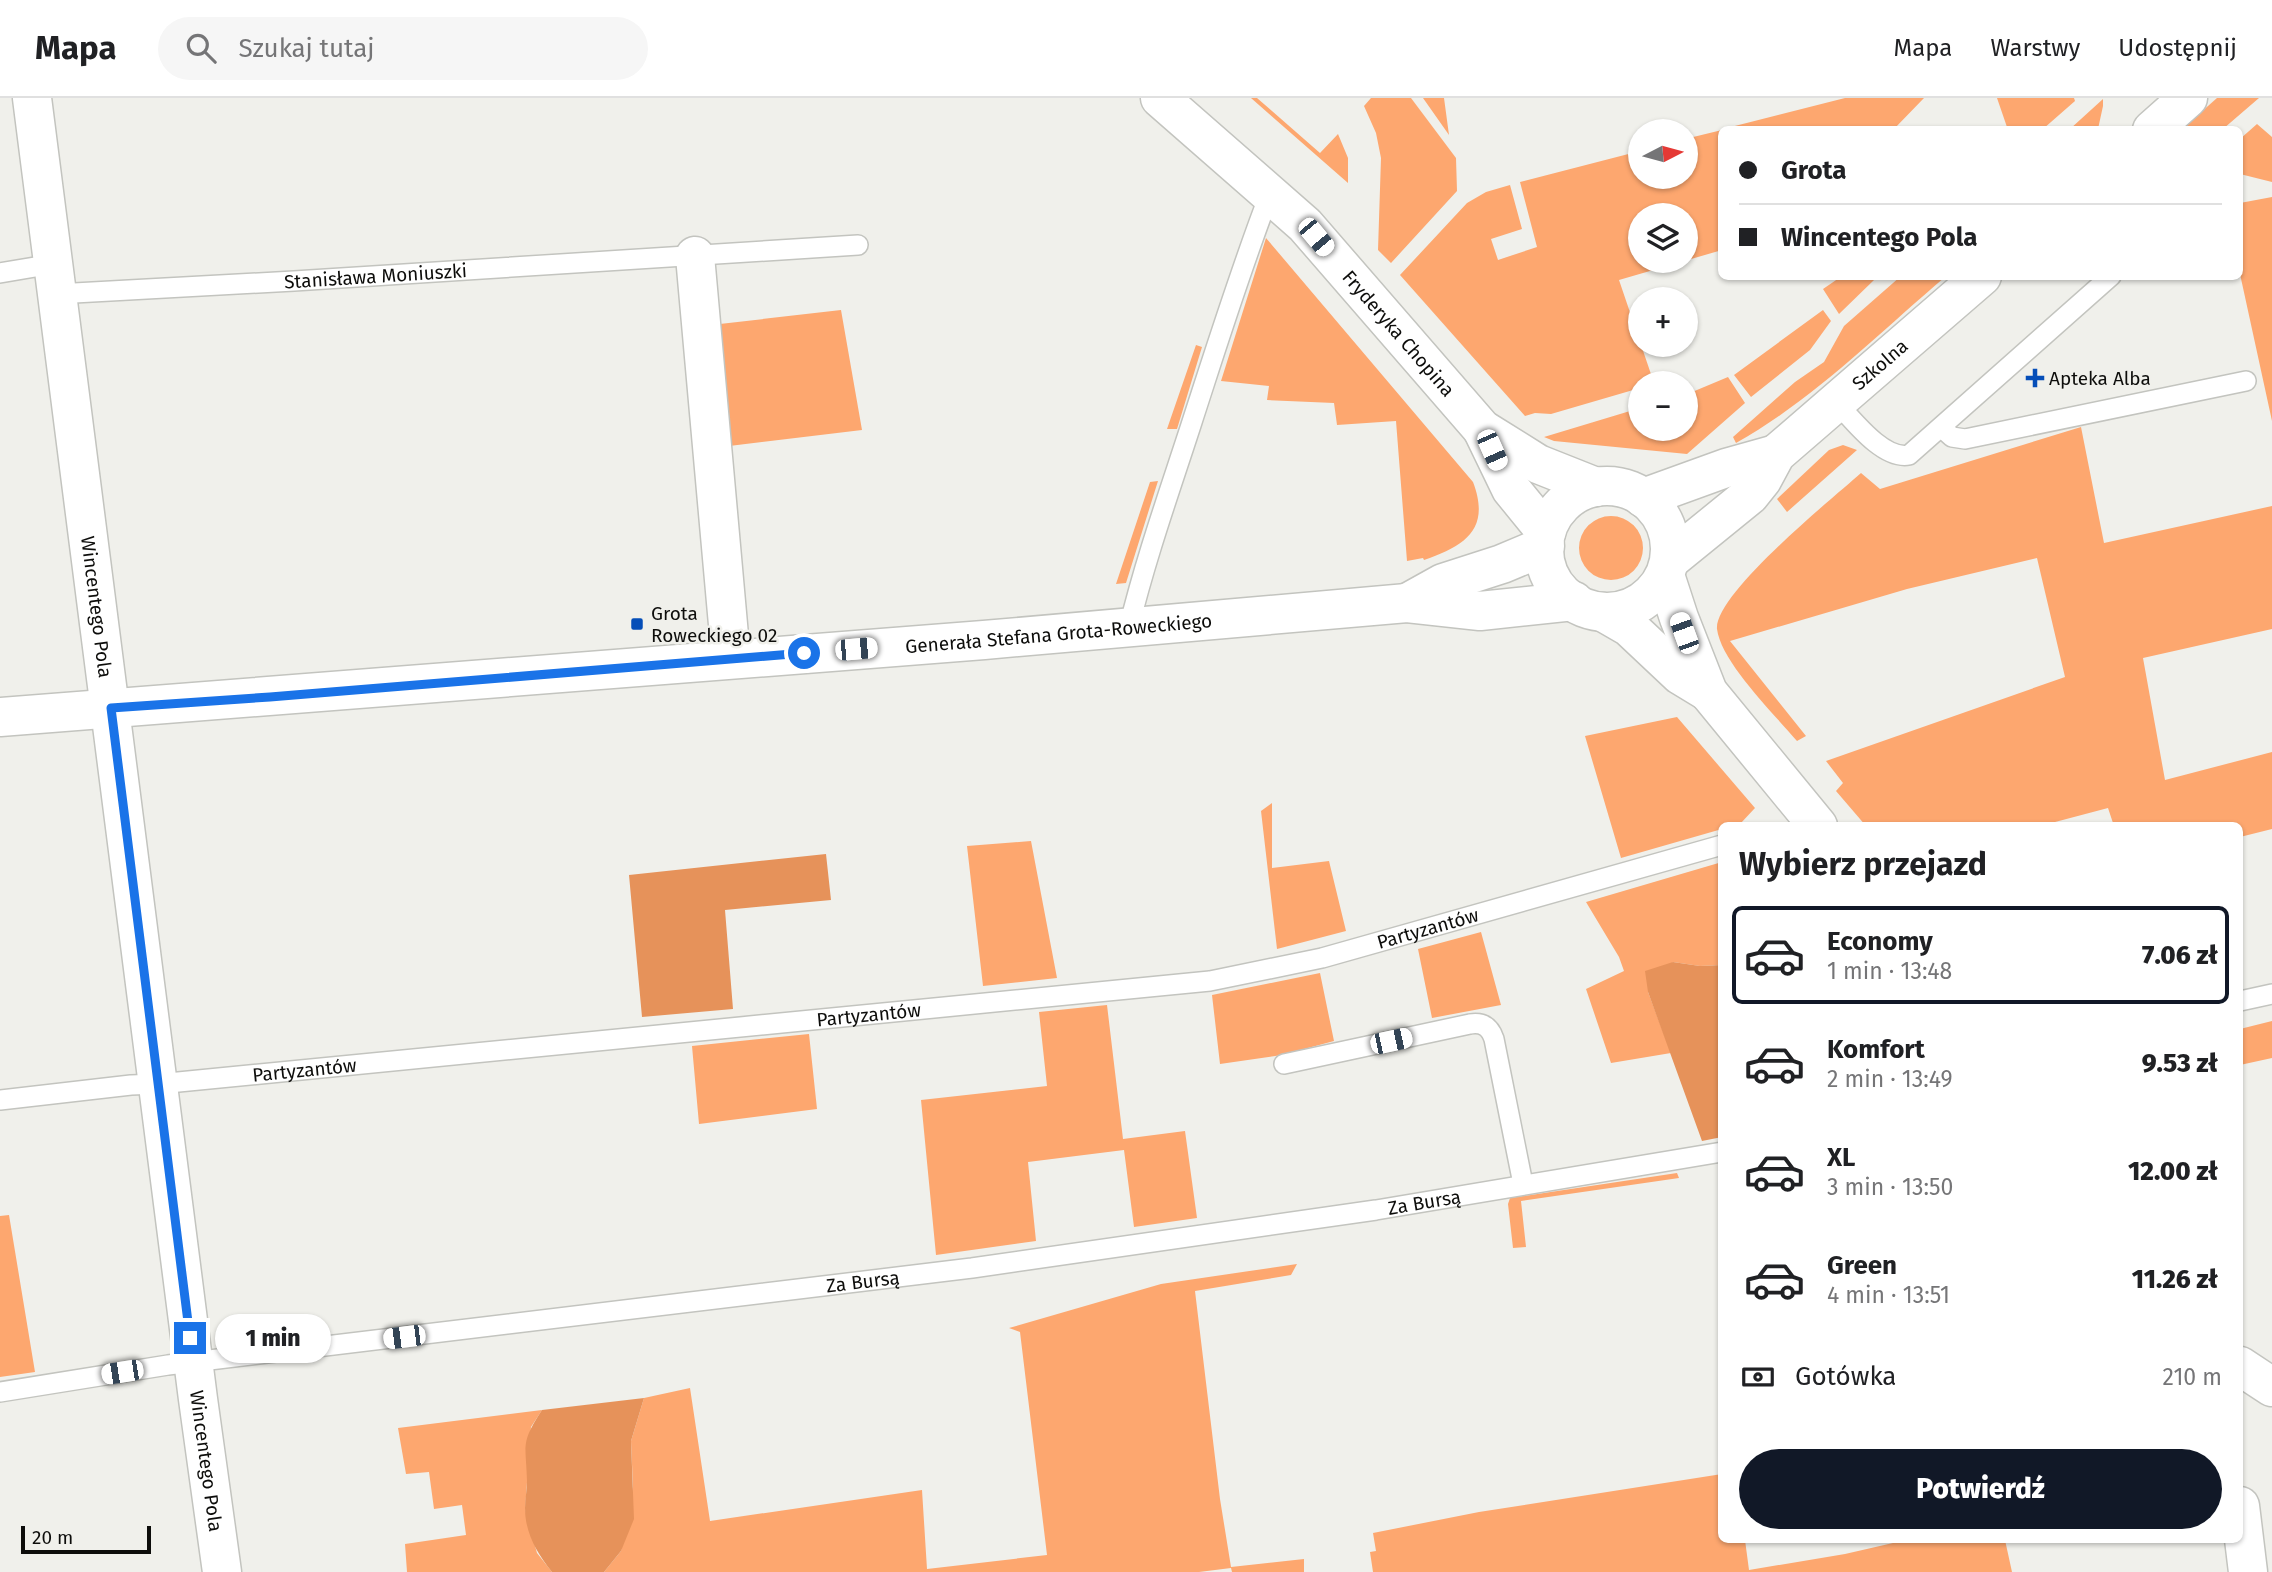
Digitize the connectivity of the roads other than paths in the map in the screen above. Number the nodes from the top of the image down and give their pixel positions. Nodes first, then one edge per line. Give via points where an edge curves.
1 (32, 98) edge
2 (1160, 98) edge
3 (2188, 98) edge
4 (2156, 126) edge
5 (1270, 193) junction
6 (858, 245) dead end
7 (695, 256) junction
8 (0, 273) edge
9 (55, 279) junction
10 (1977, 280) edge
11 (2107, 280) edge
12 (2246, 382) dead end
13 (1836, 402) junction
14 (1942, 428) junction
15 (1482, 429) junction
16 (1776, 454) junction
17 (1596, 487) junction
18 (1643, 498) junction
19 (1546, 539) junction
20 (1668, 567) junction
21 (1407, 603) junction
22 (1589, 607) junction
23 (1129, 627) junction
24 (731, 658) junction
25 (1707, 692) junction
26 (111, 708) junction
27 (0, 718) edge
28 (1805, 822) edge
29 (1718, 846) edge
30 (2272, 994) edge
31 (2243, 1000) edge
32 (1284, 1063) dead end
33 (158, 1084) junction
34 (0, 1100) edge
35 (1718, 1153) edge
36 (1523, 1184) junction
37 (193, 1362) junction
38 (2243, 1368) edge
39 (2272, 1387) edge
40 (0, 1392) edge
41 (2243, 1531) edge
42 (222, 1572) edge
43 (2248, 1572) edge

1 - 9 street, Wincentego Pola
2 - 5 street, Fryderyka Chopina
3 - 4 street
5 - 15 street, Fryderyka Chopina via 1316,237
5 - 23 lane via 1177,467
6 - 7 lane, Stanisława Moniuszki
7 - 9 lane, Stanisława Moniuszki
7 - 24 street
8 - 9 lane, Stanisława Moniuszki
9 - 26 street, Wincentego Pola
10 - 13 street, Szkolna
11 - 14 lane
12 - 14 lane via 1965,439 1952,437
13 - 14 lane via 1878,445 1901,457 1917,451
13 - 16 street, Szkolna
15 - 17 street via 1538,464
15 - 19 street via 1511,489
16 - 18 street
16 - 20 street via 1750,495
17 - 18 street via 1621,488
17 - 19 street via 1560,507
18 - 20 street via 1667,530
19 - 21 street via 1502,564 1443,583
19 - 22 street via 1548,570 1554,582
20 - 22 street via 1642,602 1623,610
20 - 25 street via 1679,618
21 - 22 street via 1480,611
21 - 23 street, Generała Stefana Grota-Roweckiego
22 - 25 street via 1629,627 1680,675
23 - 24 street, Generała Stefana Grota-Roweckiego
24 - 26 street, Generała Stefana Grota-Roweckiego
25 - 28 street
26 - 27 street, Generała Stefana Grota-Roweckiego
26 - 33 street, Wincentego Pola
29 - 33 lane, Partyzantów via 1345,952 1219,980
30 - 31 lane
32 - 36 lane via 1470,1024 1486,1026 1494,1039
33 - 34 lane, Partyzantów
33 - 37 street, Wincentego Pola
35 - 36 lane, Za Bursą
36 - 37 lane, Za Bursą via 1376,1210 972,1268
37 - 40 lane, Za Bursą
37 - 42 street, Wincentego Pola
38 - 39 street
41 - 43 street

